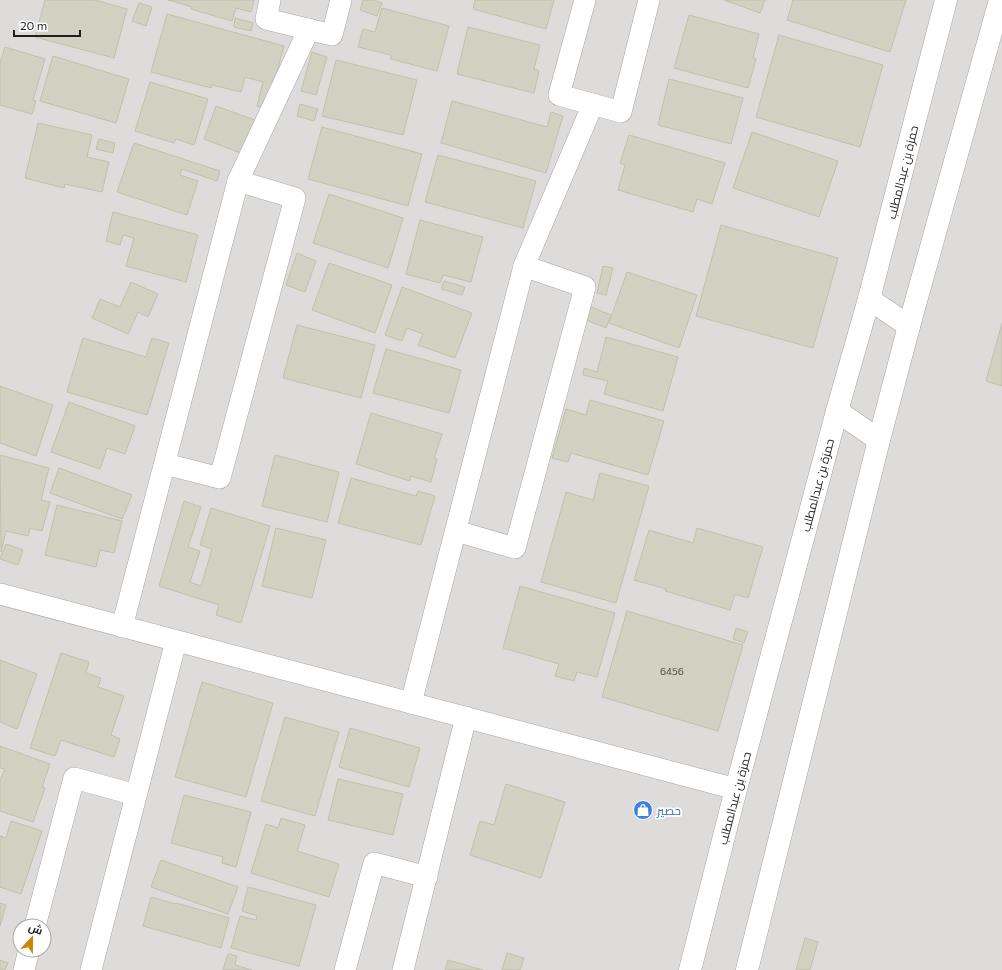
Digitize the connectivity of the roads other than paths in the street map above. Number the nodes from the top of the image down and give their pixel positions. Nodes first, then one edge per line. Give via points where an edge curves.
1 (270, 0) edge
2 (341, 0) edge
3 (585, 0) edge
4 (649, 0) edge
5 (946, 0) edge
6 (1000, 0) edge
7 (309, 29) junction
8 (593, 104) junction
9 (238, 181) junction
10 (524, 266) junction
11 (869, 299) junction
12 (909, 326) junction
13 (837, 411) junction
14 (878, 440) junction
15 (165, 464) junction
16 (456, 531) junction
17 (0, 594) edge
18 (122, 627) junction
19 (176, 641) junction
20 (411, 703) junction
21 (466, 717) junction
22 (736, 789) junction
23 (136, 795) junction
24 (427, 877) junction
25 (37, 918) edge
26 (27, 958) edge
27 (24, 970) edge
28 (91, 970) edge
29 (345, 970) edge
30 (404, 970) edge
31 (690, 970) edge
32 (747, 970) edge

1 - 7 street via 266,18
2 - 7 street via 332,35
3 - 8 street via 559,95
4 - 8 street via 621,112
5 - 11 street, حمزة بن عبدالمطلب
6 - 12 street
7 - 9 street
8 - 10 street
9 - 15 street
9 - 15 street via 295,198 220,478
10 - 16 street
10 - 16 street via 585,287 515,548
11 - 12 street
11 - 13 street, حمزة بن عبدالمطلب
12 - 14 street
13 - 14 street
13 - 22 street, حمزة بن عبدالمطلب
14 - 32 street
15 - 18 street
16 - 20 street
17 - 18 street
18 - 19 street
19 - 20 street
19 - 23 street
20 - 21 street
21 - 22 street
21 - 24 street
22 - 31 street, حمزة بن عبدالمطلب
23 - 25 street via 74,778
23 - 28 street
24 - 29 street via 374,863
24 - 30 street
26 - 27 street

